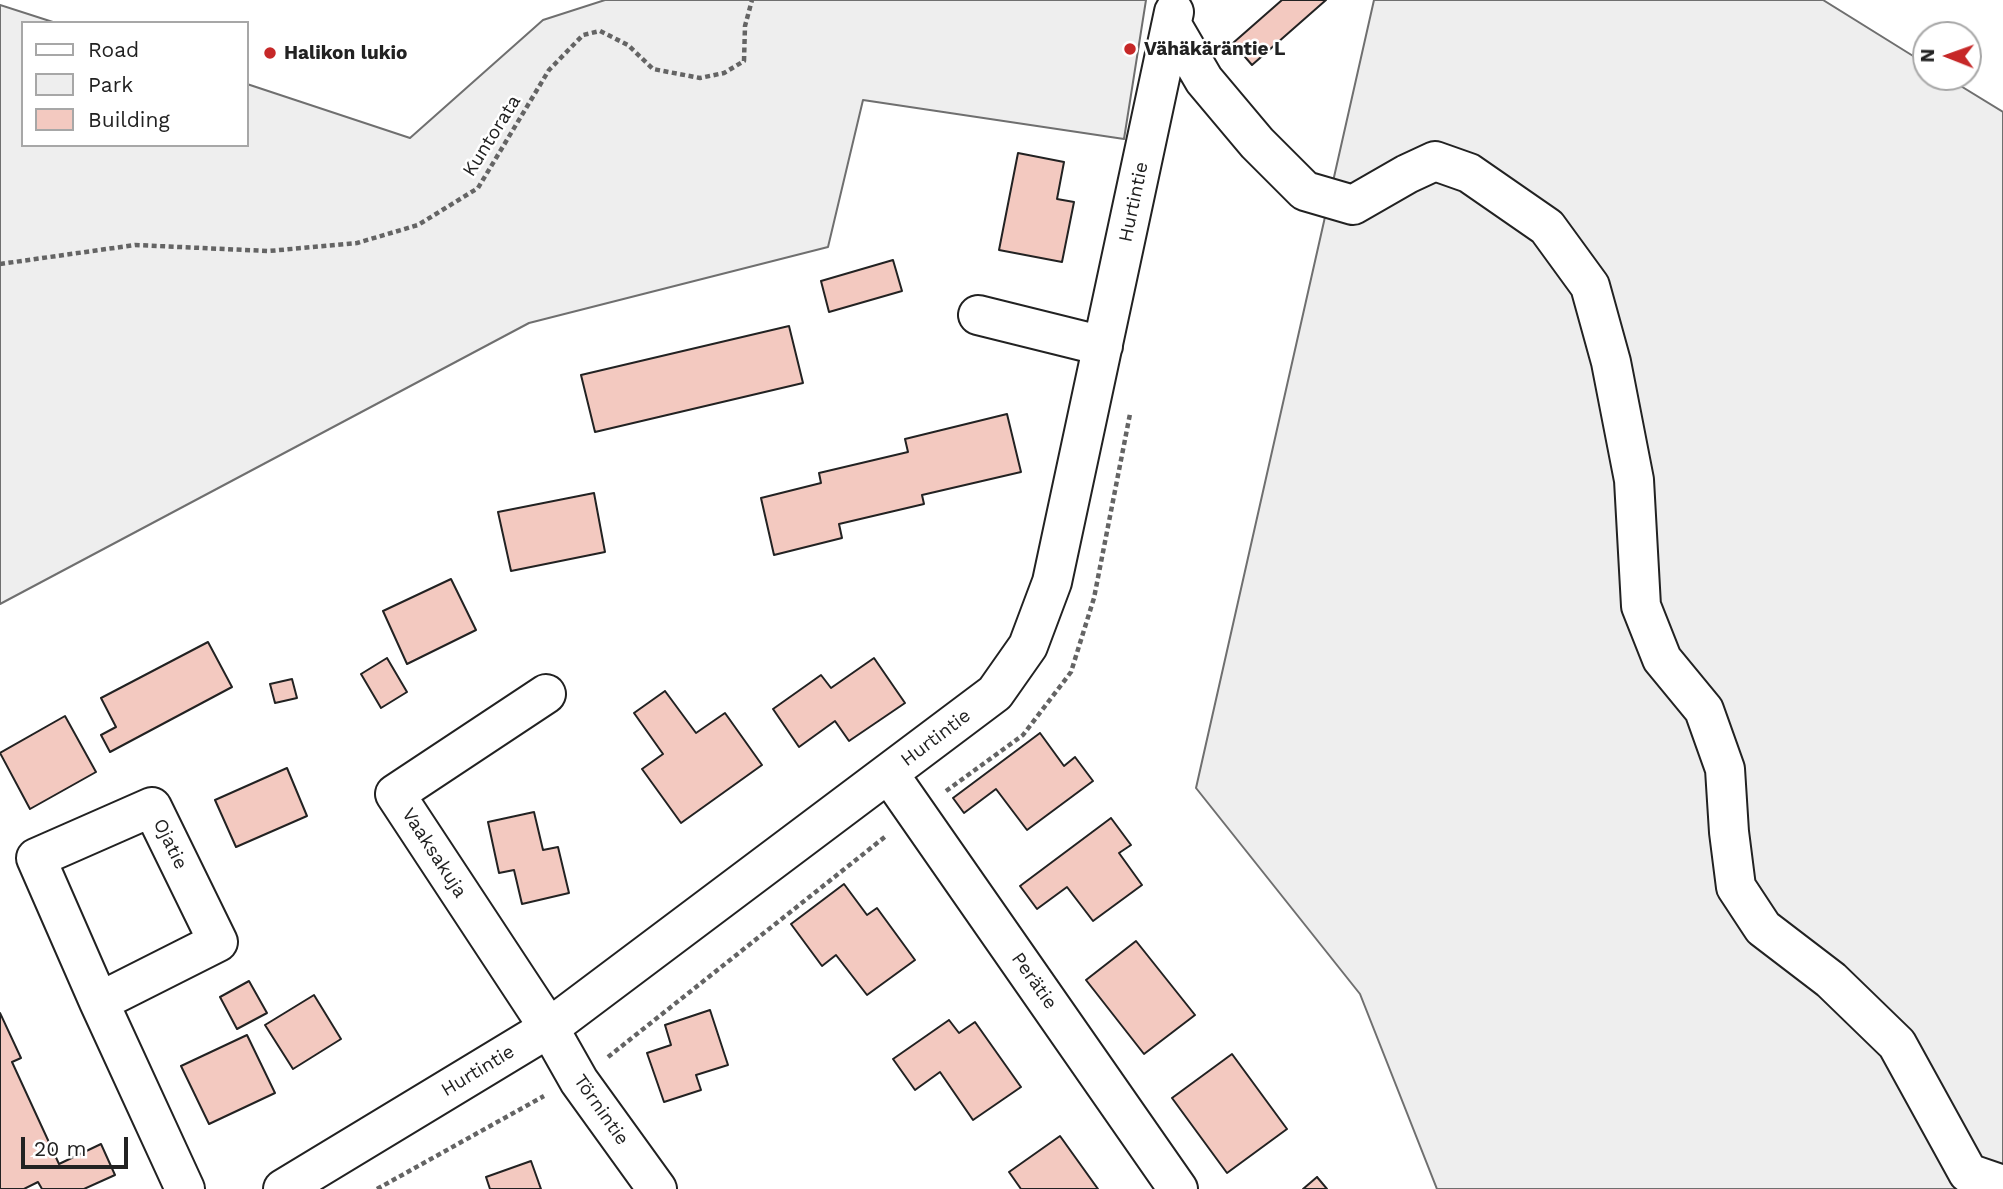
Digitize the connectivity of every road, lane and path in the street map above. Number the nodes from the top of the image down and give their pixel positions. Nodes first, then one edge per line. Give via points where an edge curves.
1 (752, 0) edge
2 (1174, 12) edge
3 (0, 264) edge
4 (978, 315) dead end
5 (1103, 346) junction
6 (1131, 407) dead end
7 (546, 694) dead end
8 (889, 774) junction
9 (916, 813) junction
10 (99, 1002) junction
11 (549, 1028) junction
12 (579, 1081) junction
13 (2003, 1185) edge
14 (185, 1189) edge
15 (284, 1189) edge
16 (377, 1189) edge
17 (657, 1189) edge
18 (1178, 1189) edge

1 - 3 path, Kuntorata via 744,61 724,74 700,78 653,69 628,46 600,30 583,35 549,70 478,188 418,225 357,243 269,251 135,245
2 - 5 street, Hurtintie
2 - 13 street via 1204,80 1305,191 1353,205 1435,161 1469,173 1547,227 1591,286 1634,480 1640,606 1662,659 1704,710 1725,768 1736,887 1763,928 1831,980 1896,1044 1968,1173
4 - 5 street
5 - 8 street, Hurtintie via 1052,582 1028,646 995,693
6 - 9 path via 1094,597 1071,672 1023,735
7 - 11 street, Vaaksakuja via 395,794
8 - 9 street, Perätie
8 - 11 street, Hurtintie
9 - 12 path
9 - 18 street, Perätie
10 - 10 street, Ojatie via 36,858 152,807 218,942
10 - 14 street, Ojatie
11 - 12 street, Törnintie
11 - 15 street, Hurtintie
12 - 16 path
12 - 17 street, Törnintie

